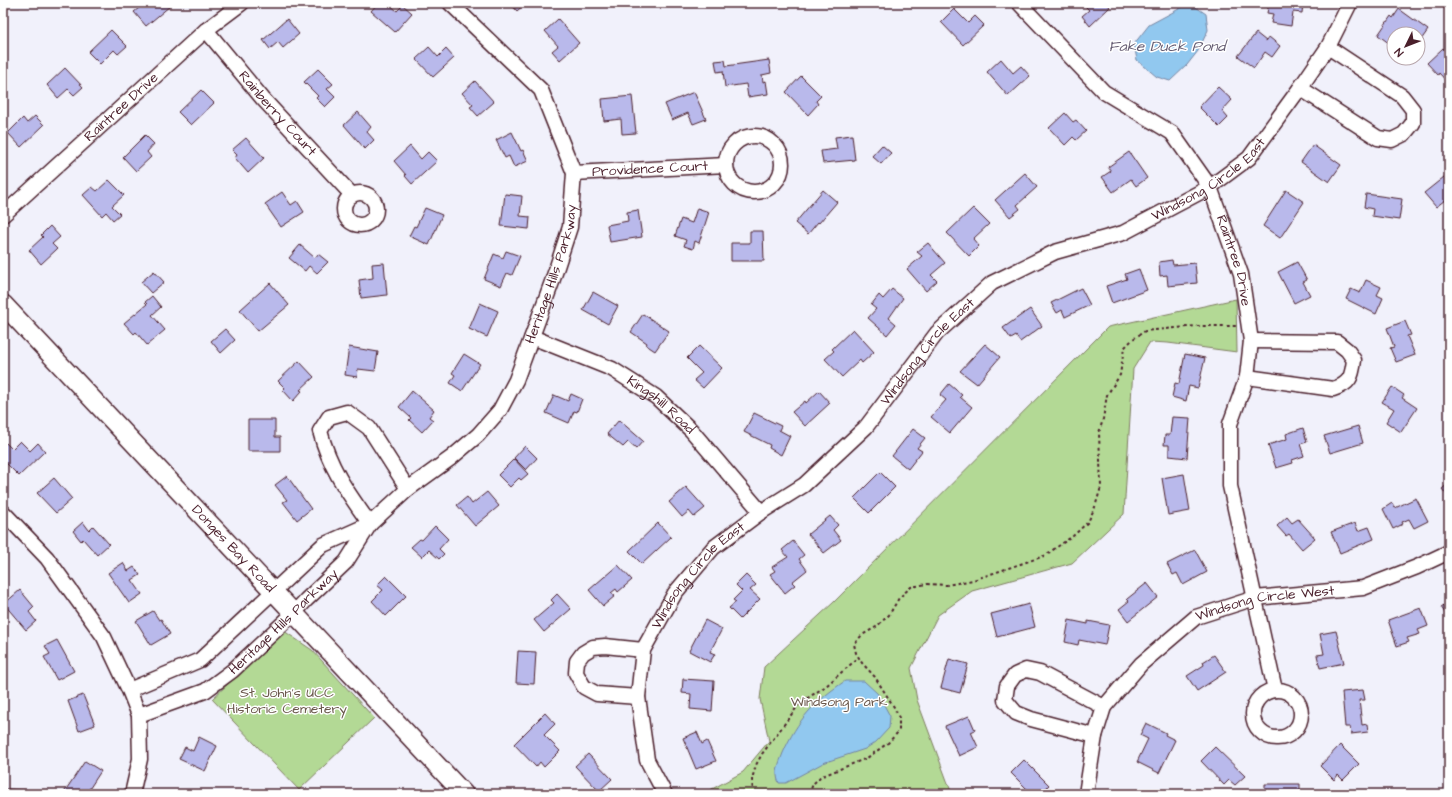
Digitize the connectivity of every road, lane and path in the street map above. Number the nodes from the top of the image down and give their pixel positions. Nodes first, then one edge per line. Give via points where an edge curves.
1 (242, 3) edge
2 (450, 3) edge
3 (1019, 3) edge
4 (1350, 3) edge
5 (206, 30) junction
6 (1328, 47) junction
7 (1300, 88) junction
8 (726, 165) dead end
9 (574, 173) junction
10 (1210, 187) junction
11 (352, 195) dead end
12 (3, 215) edge
13 (3, 304) edge
14 (1249, 326) junction
15 (532, 337) junction
16 (1251, 341) junction
17 (1247, 377) junction
18 (408, 489) junction
19 (3, 512) edge
20 (761, 512) junction
21 (370, 524) junction
22 (1449, 552) edge
23 (274, 592) junction
24 (1255, 598) junction
25 (294, 613) junction
26 (643, 650) junction
27 (859, 658) junction
28 (128, 690) junction
29 (1274, 690) dead end
30 (638, 697) junction
31 (1104, 707) junction
32 (138, 715) junction
33 (1095, 736) junction
34 (132, 794) edge
35 (464, 794) edge
36 (665, 794) edge
37 (753, 794) edge
38 (809, 794) edge
39 (1086, 794) edge

1 - 5 street, Raintree Drive
2 - 9 street, Heritage Hills Parkway via 541,90
3 - 10 street, Raintree Drive via 1104,92 1172,133
4 - 6 street, Windsong Circle East
5 - 11 street, Rainberry Court via 263,99
5 - 12 street, Raintree Drive
6 - 7 street, Windsong Circle East
6 - 7 street via 1402,96 1413,110 1413,123 1404,134 1392,140 1378,138
7 - 10 street, Windsong Circle East via 1249,158
8 - 9 street, Providence Court
9 - 15 street, Heritage Hills Parkway via 570,227
10 - 14 street, Raintree Drive via 1241,274
10 - 20 street, Windsong Circle East via 1123,233 1055,252 992,283 937,333 866,427 804,485
13 - 23 street, Donges Bay Road
14 - 16 street, Raintree Drive
14 - 27 path via 1197,326 1145,331 1133,339 1124,348 1120,375 1106,395 1099,433 1101,487 1088,522 1044,556 973,580 947,585 927,584 911,587 899,598 889,615 854,644
15 - 18 street, Heritage Hills Parkway via 516,380 500,410 478,435
15 - 20 street, Kingshill Road via 612,369 656,397 691,430
16 - 17 street, Raintree Drive
16 - 17 street via 1337,342 1354,360 1352,375 1344,386 1333,389
17 - 24 street, Raintree Drive via 1230,424 1230,486
18 - 21 street, Heritage Hills Parkway
18 - 21 street via 369,428 347,412 329,417 320,431 325,450 334,471
19 - 28 street via 47,558 104,637
20 - 26 street, Windsong Circle East via 713,548 675,593
21 - 23 street, Heritage Hills Parkway via 323,545
21 - 25 street, Heritage Hills Parkway via 346,562
22 - 24 street, Windsong Circle West via 1363,588
23 - 25 street, Donges Bay Road
23 - 28 street, Heritage Hills Parkway via 200,660
24 - 29 street, Raintree Drive
24 - 31 street, Windsong Circle West via 1196,618 1141,664
25 - 32 street, Heritage Hills Parkway via 232,671 205,691
25 - 35 street, Donges Bay Road
26 - 30 street, Windsong Circle East
26 - 30 street via 593,647 583,653 577,662 576,673 584,687 597,694
27 - 37 path via 826,686 800,703 756,765 752,780
27 - 38 path via 894,707 900,718 899,731 888,743 867,758 820,777 813,784
28 - 32 street
30 - 36 street, Windsong Circle East via 647,760
31 - 33 street, Windsong Circle West
31 - 33 street via 1040,673 1026,670 1015,675 1007,686 1005,700 1016,713
32 - 34 street via 140,759
33 - 39 street, Windsong Circle West

